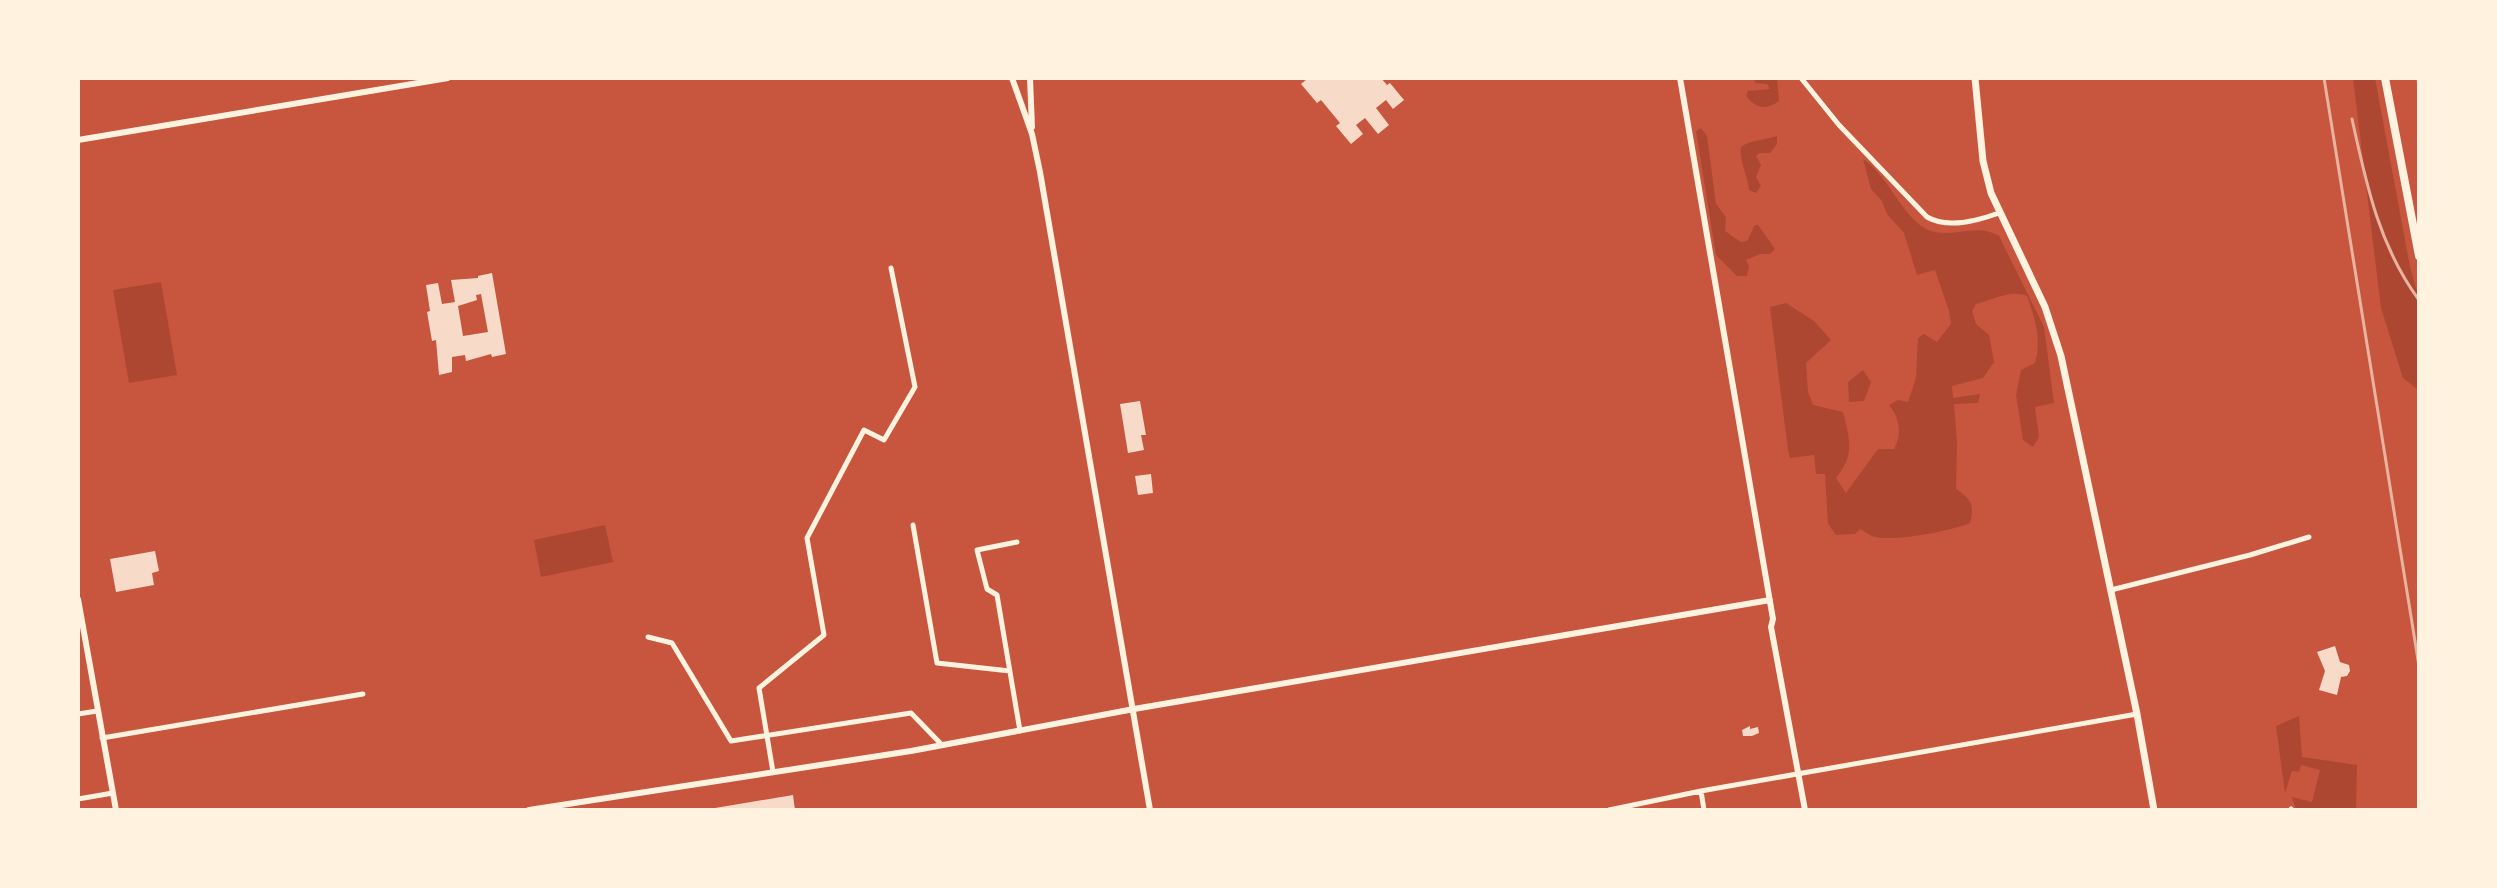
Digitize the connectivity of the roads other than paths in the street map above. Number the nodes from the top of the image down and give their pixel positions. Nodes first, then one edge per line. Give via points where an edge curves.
1 (448, 78) edge
2 (1012, 78) edge
3 (1030, 78) edge
4 (1680, 78) edge
5 (1803, 78) edge
6 (1975, 78) edge
7 (2385, 78) edge
8 (1032, 134) junction
9 (78, 140) edge
10 (1999, 213) junction
11 (2419, 256) edge
12 (891, 268) dead end
13 (913, 525) dead end
14 (2309, 537) dead end
15 (1017, 542) dead end
16 (2111, 590) junction
17 (78, 599) edge
18 (1770, 600) junction
19 (80, 628) edge
20 (648, 637) dead end
21 (1010, 671) junction
22 (363, 694) dead end
23 (1134, 709) junction
24 (97, 711) junction
25 (78, 714) edge
26 (2137, 714) junction
27 (1020, 732) junction
28 (767, 735) junction
29 (102, 738) junction
30 (942, 745) junction
31 (773, 772) junction
32 (1798, 774) junction
33 (1701, 791) junction
34 (113, 793) junction
35 (78, 799) edge
36 (116, 810) edge
37 (529, 810) edge
38 (1150, 810) edge
39 (1609, 810) edge
40 (1704, 810) edge
41 (1805, 810) edge
42 (2154, 810) edge

1 - 9 street
2 - 8 street
3 - 8 street
4 - 18 street
5 - 10 street via 1839,125 1927,217 1948,223
6 - 10 main road via 1983,161
7 - 11 main road
8 - 23 street
10 - 16 main road via 2045,307 2061,356
12 - 28 street via 915,387 884,440 864,430 807,538 824,635 759,688
13 - 21 street via 937,663
14 - 16 street
15 - 21 street via 977,550 987,589 997,595
16 - 26 main road
17 - 19 street
18 - 23 street
18 - 32 street
19 - 24 street
20 - 28 street via 672,643 731,741
21 - 27 street
22 - 29 street
23 - 27 street
23 - 38 street
24 - 25 street
24 - 29 street
26 - 32 street
26 - 42 main road
27 - 30 street
28 - 30 street via 911,713
28 - 31 street
29 - 34 street
30 - 31 street
31 - 37 street
32 - 33 street
32 - 41 street
33 - 39 street
33 - 40 street
34 - 35 street
34 - 36 street

